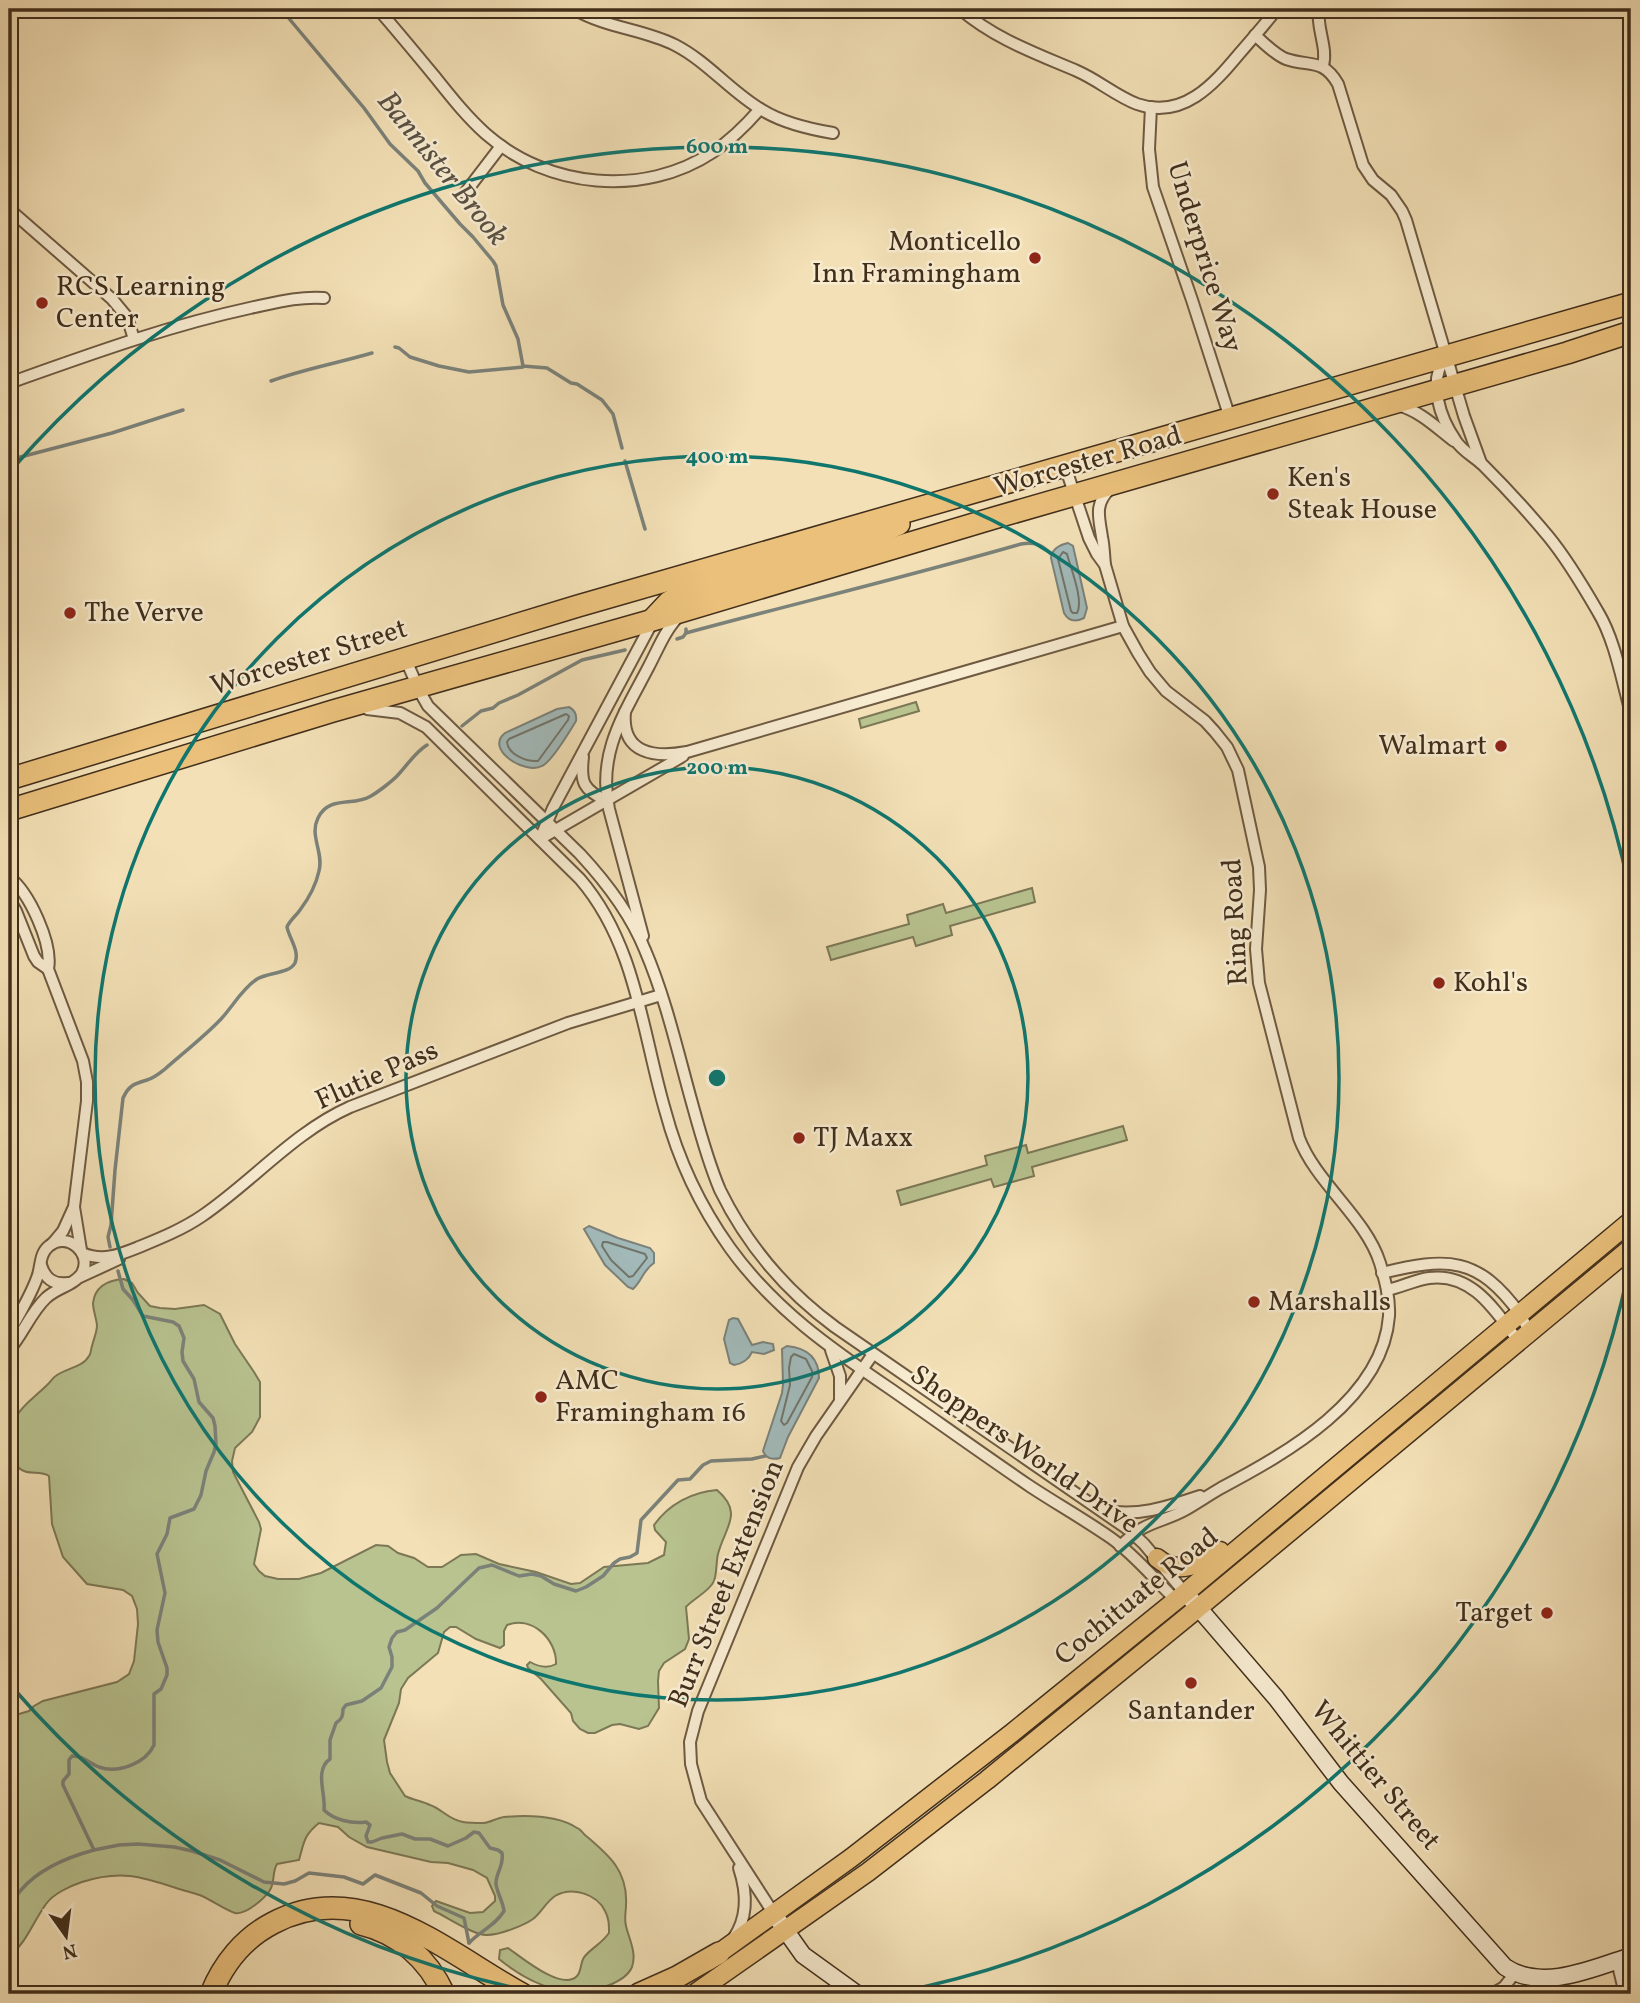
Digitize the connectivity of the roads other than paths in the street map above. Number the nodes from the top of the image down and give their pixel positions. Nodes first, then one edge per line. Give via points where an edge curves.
1 (379, 9) edge
2 (574, 9) edge
3 (960, 9) edge
4 (1277, 9) edge
5 (1319, 9) edge
6 (1255, 35) junction
7 (1323, 66) junction
8 (1151, 107) junction
9 (760, 109) junction
10 (833, 133) dead end
11 (501, 146) junction
12 (465, 193) dead end
13 (9, 209) edge
14 (324, 298) dead end
15 (1631, 303) edge
16 (1631, 332) edge
17 (134, 339) junction
18 (1447, 356) junction
19 (9, 383) edge
20 (1446, 389) junction
21 (1388, 405) junction
22 (1230, 418) junction
23 (1457, 444) junction
24 (1481, 463) junction
25 (1065, 466) junction
26 (1122, 481) junction
27 (1074, 495) junction
28 (951, 499) junction
29 (1105, 565) junction
30 (626, 592) joint
31 (695, 607) junction
32 (653, 620) junction
33 (1123, 626) junction
34 (561, 646) joint
35 (405, 658) junction
36 (417, 687) junction
37 (333, 711) junction
38 (625, 712) junction
39 (1631, 713) edge
40 (586, 746) junction
41 (695, 750) junction
42 (9, 779) edge
43 (607, 801) junction
44 (9, 810) edge
45 (546, 821) junction
46 (556, 831) junction
47 (540, 839) junction
48 (9, 877) edge
49 (9, 900) edge
50 (651, 966) junction
51 (48, 969) junction
52 (661, 995) junction
53 (638, 1002) junction
54 (74, 1207) junction
55 (1631, 1222) edge
56 (53, 1243) junction
57 (137, 1248) junction
58 (1631, 1248) edge
59 (81, 1252) junction
60 (41, 1262) junction
61 (1382, 1273) junction
62 (74, 1280) junction
63 (1387, 1290) junction
64 (1513, 1320) junction
65 (9, 1333) edge
66 (1524, 1338) junction
67 (830, 1348) junction
68 (9, 1350) edge
69 (873, 1354) junction
70 (862, 1370) junction
71 (840, 1401) junction
72 (1220, 1489) junction
73 (1296, 1500) junction
74 (1094, 1507) junction
75 (1134, 1534) junction
76 (1120, 1546) junction
77 (1157, 1558) junction
78 (1180, 1596) junction
79 (1198, 1608) junction
80 (733, 1852) junction
81 (774, 1914) junction
82 (785, 1931) junction
83 (719, 1953) junction
84 (1624, 1959) edge
85 (1515, 1973) junction
86 (211, 1994) edge
87 (226, 1994) edge
88 (443, 1994) edge
89 (522, 1994) edge
90 (639, 1994) edge
91 (661, 1994) edge
92 (694, 1994) edge
93 (857, 1994) edge
94 (1492, 1994) edge
95 (1625, 1994) edge

1 - 11 street via 464,112
2 - 9 street via 677,46
3 - 8 street via 1013,44 1080,72 1129,101
4 - 6 street
5 - 7 street
6 - 7 street via 1281,56
6 - 8 street via 1201,94 1170,106
7 - 18 street via 1341,91 1363,165 1391,195 1406,220
8 - 22 street, Underprice Way via 1153,187
9 - 10 street
9 - 11 street via 711,154 670,173 641,179 577,179 529,163
11 - 12 street
13 - 17 street via 112,299 127,317
14 - 17 street via 241,310
15 - 18 highway, Worcester Road
16 - 20 highway, Worcester Road
17 - 19 street
18 - 20 street
18 - 20 street via 1437,372
18 - 22 highway, Worcester Road
20 - 21 highway, Worcester Road
20 - 23 street via 1447,424
20 - 24 street via 1464,416
21 - 23 street via 1410,409
21 - 26 highway, Worcester Road
22 - 25 highway, Worcester Road
23 - 24 street
24 - 39 street via 1555,544 1597,610
25 - 27 street, Ring Road
25 - 28 highway, Worcester Road
26 - 27 highway, Worcester Road
26 - 29 street via 1104,494 1098,509
27 - 29 street, Ring Road via 1091,543
27 - 31 highway, Worcester Road
28 - 30 highway, Worcester Road
28 - 32 highway via 858,541 693,589 669,602
29 - 33 street, Ring Road
30 - 35 highway, Worcester Street
31 - 32 highway, Worcester Road
31 - 38 street, Shoppers World Drive via 674,622
32 - 34 highway, Worcester Road
32 - 40 street
33 - 41 street
33 - 61 street, Ring Road via 1157,681 1210,726 1236,764 1260,874 1259,983 1299,1138 1310,1161 1373,1246
34 - 36 highway, Worcester Street
35 - 36 street, Shoppers World Drive
35 - 42 highway, Worcester Street
36 - 37 highway, Worcester Street
36 - 45 street, Shoppers World Drive via 432,710
37 - 44 highway, Worcester Street
37 - 47 street, Shoppers World Drive via 384,710 417,720
38 - 41 street via 626,732 640,749 666,754
38 - 43 street, Shoppers World Drive via 608,757
40 - 43 street via 584,784
40 - 45 street
41 - 43 street
43 - 46 street
43 - 50 street, Shoppers World Drive
45 - 46 street, Shoppers World Drive
45 - 47 street
46 - 47 street
46 - 50 street, Shoppers World Drive via 613,894
47 - 53 street, Shoppers World Drive via 602,908 621,946
48 - 51 street via 30,901 49,951
49 - 51 street via 34,956
50 - 52 street, Shoppers World Drive
51 - 54 street via 87,1082
52 - 53 street, Flutie Pass
52 - 69 street, Shoppers World Drive via 705,1149 734,1216 760,1256 791,1290
53 - 57 street, Flutie Pass via 497,1049 341,1111 201,1216
53 - 67 street, Shoppers World Drive via 670,1130 705,1210 753,1278
54 - 56 street
54 - 59 street
55 - 64 main road, Cochituate Road
56 - 59 street via 74,1244
56 - 60 street
57 - 59 street, Flutie Pass via 104,1258
57 - 62 street, Flutie Pass
58 - 66 main road, Cochituate Road
59 - 62 street via 84,1267
60 - 62 street via 52,1281
60 - 65 street via 31,1293
61 - 63 street, Ring Road
61 - 64 street via 1430,1263 1461,1265 1487,1278
62 - 68 street, Flutie Pass via 42,1302
63 - 64 street via 1429,1278 1461,1282
63 - 72 street, Ring Road via 1386,1337 1358,1391 1293,1445
64 - 66 street
64 - 66 street
64 - 73 main road, Cochituate Road
66 - 79 main road, Cochituate Road
67 - 70 street, Shoppers World Drive
67 - 71 street via 840,1376
69 - 70 street, Burr Street Extension
69 - 74 street, Shoppers World Drive
70 - 71 street, Burr Street Extension
70 - 76 street, Shoppers World Drive
71 - 80 street, Burr Street Extension via 798,1467 695,1719 690,1742 695,1782 701,1801
72 - 74 street, Ring Road via 1134,1513
72 - 75 street, Ring Road
73 - 77 main road via 1199,1564 1177,1567
73 - 78 main road, Cochituate Road
74 - 75 street, Shoppers World Drive
75 - 76 street, Ring Road
75 - 77 street, Shoppers World Drive
76 - 78 street, Shoppers World Drive
77 - 78 street, Shoppers World Drive
78 - 79 street, Shoppers World Drive via 1186,1606
78 - 81 main road, Cochituate Road via 953,1781
79 - 82 main road, Cochituate Road via 955,1807
79 - 85 street, Whittier Street via 1281,1704 1341,1783 1496,1958
80 - 81 street, Burr Street Extension
80 - 83 street via 743,1880 744,1906 737,1932
81 - 82 street
81 - 83 main road, Cochituate Road
82 - 92 main road, Cochituate Road
82 - 93 street via 803,1955
83 - 90 highway
83 - 91 main road, Cochituate Road
84 - 85 street via 1550,1978
84 - 95 street
85 - 94 street
86 - 89 highway via 230,1959 262,1929 298,1912 338,1908 402,1924
87 - 88 highway via 246,1961 269,1940 302,1925 330,1921 367,1926 397,1939 422,1960

